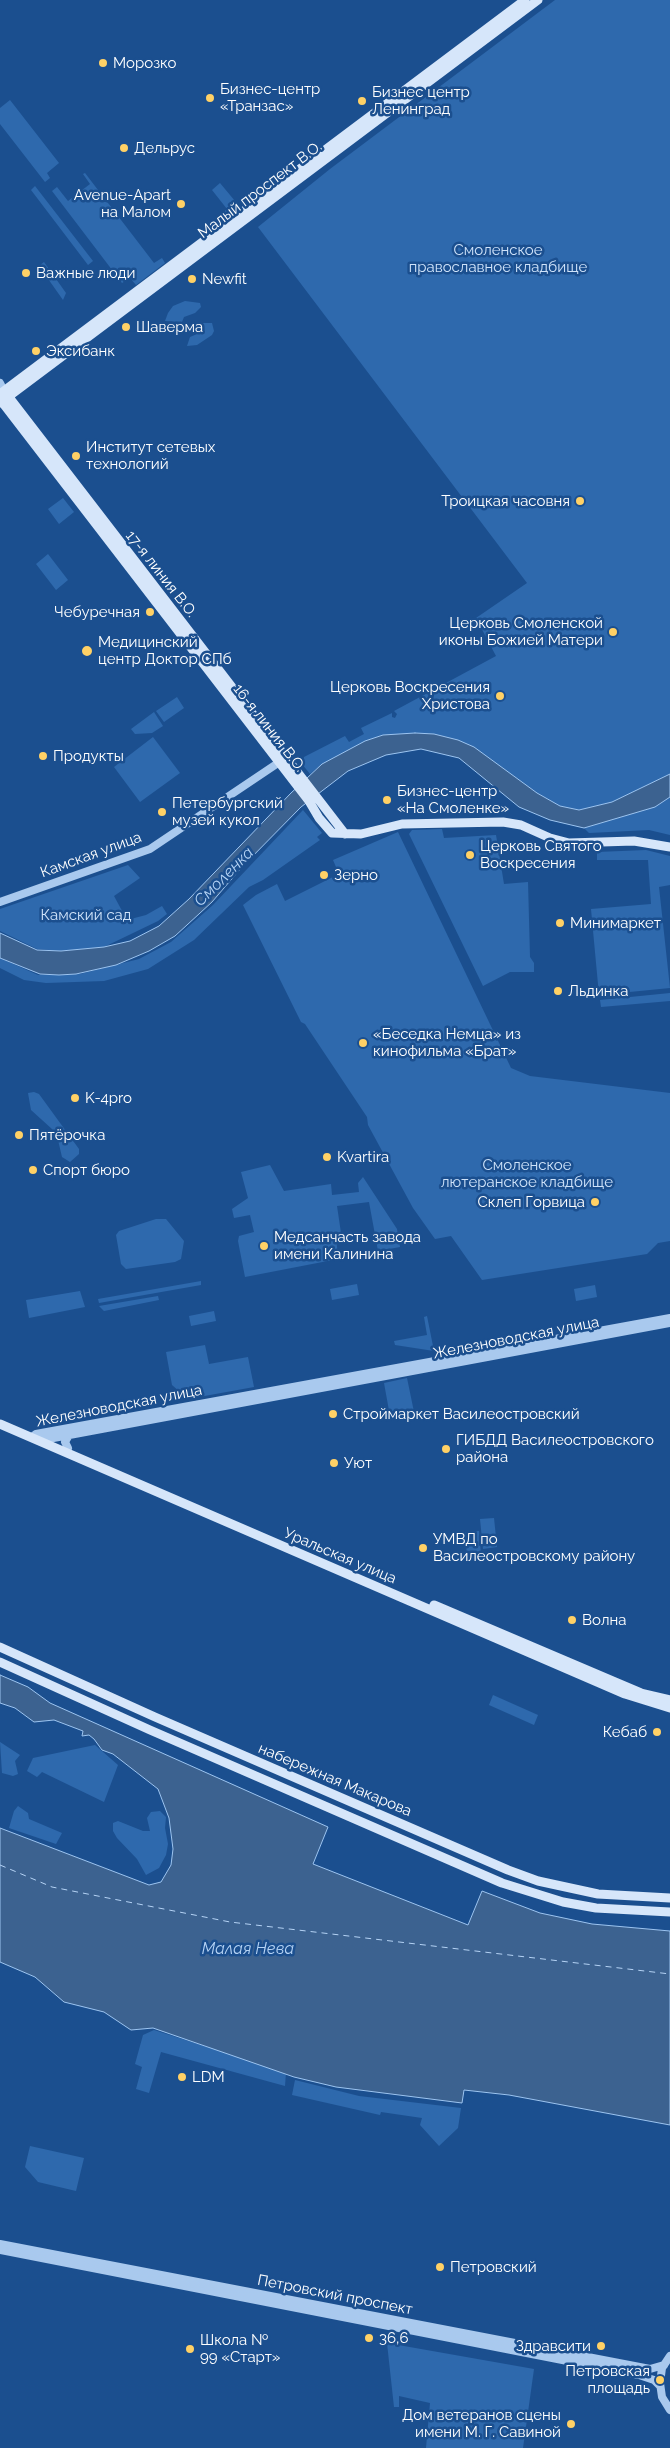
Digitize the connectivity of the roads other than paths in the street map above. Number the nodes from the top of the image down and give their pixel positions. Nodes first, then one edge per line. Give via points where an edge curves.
1 (525, 0) edge
2 (538, 0) edge
3 (2, 396) edge
4 (282, 760) junction
5 (670, 847) edge
6 (0, 902) edge
7 (670, 1318) edge
8 (670, 1323) edge
9 (0, 1418) edge
10 (0, 1424) edge
11 (69, 1435) junction
12 (34, 1436) junction
13 (48, 1439) junction
14 (68, 1448) junction
15 (0, 1647) edge
16 (0, 1662) edge
17 (670, 1700) edge
18 (670, 1708) edge
19 (670, 1898) edge
20 (670, 1912) edge
21 (0, 2244) edge
22 (0, 2250) edge
23 (670, 2356) edge
24 (664, 2365) junction
25 (660, 2386) junction
26 (670, 2410) edge

1 - 3 main road, Малый проспект В.О.
2 - 3 main road, Малый проспект В.О.
3 - 4 main road, 16-я линия В.О.
4 - 5 main road, 16-я линия В.О. via 345,834 361,834 402,824 503,822 521,825 569,843 634,841
4 - 6 street, Камская улица via 150,849
7 - 12 street, Железноводская улица
8 - 11 street, Железноводская улица
9 - 12 main road, Уральская улица
10 - 12 main road, Уральская улица
11 - 13 street, Железноводская улица
11 - 14 street via 65,1442
12 - 13 main road, Уральская улица
12 - 18 main road, Уральская улица via 624,1694
13 - 14 main road, Уральская улица
14 - 17 main road, Уральская улица via 641,1693
15 - 19 main road, набережная Макарова via 155,1718 508,1870 538,1881 598,1894
16 - 20 main road, набережная Макарова via 502,1883 563,1902 596,1908
21 - 24 street, Петровский проспект via 650,2370
22 - 25 street, Петровский проспект via 648,2377
23 - 24 street
24 - 25 street
25 - 26 street

